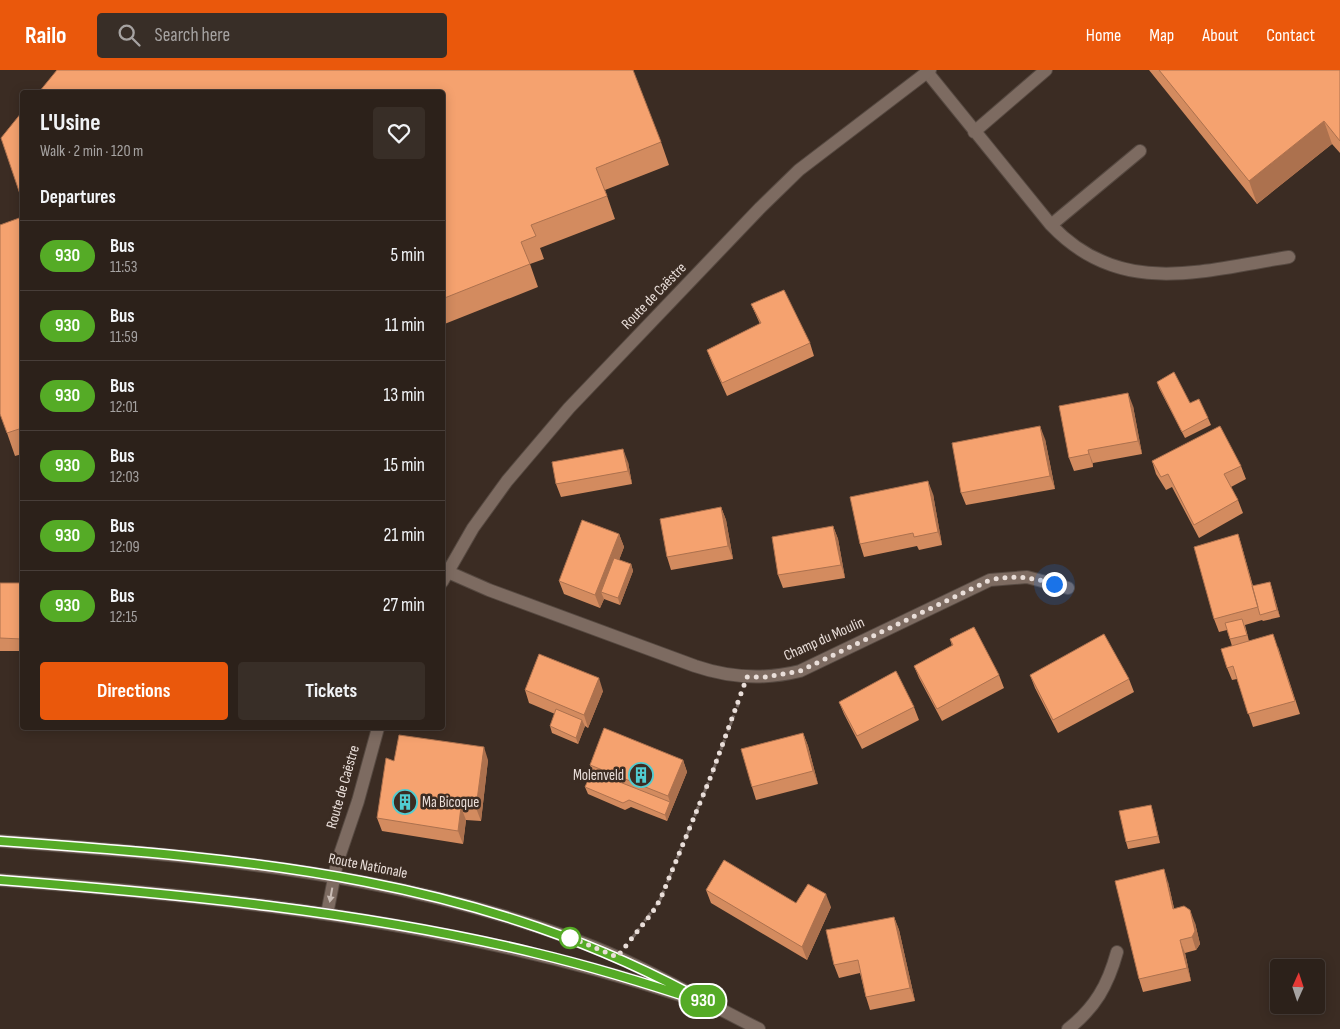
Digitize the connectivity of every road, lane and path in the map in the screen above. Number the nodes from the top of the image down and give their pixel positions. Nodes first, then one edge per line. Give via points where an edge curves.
1 (1046, 70) edge
2 (928, 71) edge
3 (974, 132) junction
4 (1140, 151) dead end
5 (1051, 225) junction
6 (1289, 257) dead end
7 (445, 577) edge
8 (1068, 588) dead end
9 (747, 677) junction
10 (377, 730) edge
11 (0, 842) edge
12 (334, 875) junction
13 (0, 880) edge
14 (327, 914) junction
15 (1117, 952) dead end
16 (617, 957) junction
17 (709, 1004) junction
18 (760, 1029) edge
19 (1068, 1029) edge

1 - 3 street
2 - 3 street
2 - 7 street, Route de Caëstre via 799,170 736,233 548,430 473,528
3 - 5 street
4 - 5 street
5 - 6 street via 1068,243 1085,254 1108,265 1135,272 1187,273
7 - 9 street, Champ du Moulin via 489,590 695,666
8 - 9 street, Champ du Moulin via 1027,577 990,580 800,671
9 - 16 path via 660,900
10 - 12 street, Route de Caëstre
11 - 12 street, Route Nationale via 224,859
12 -> 14 street, Route de Caëstre
12 - 16 street, Route Nationale via 405,889 510,917
13 - 14 street, Route Nationale via 154,893
14 - 17 street, Route Nationale via 536,953
15 - 19 street via 1099,997
16 - 17 street, Route Nationale via 660,976
17 - 18 street, Route Nationale

